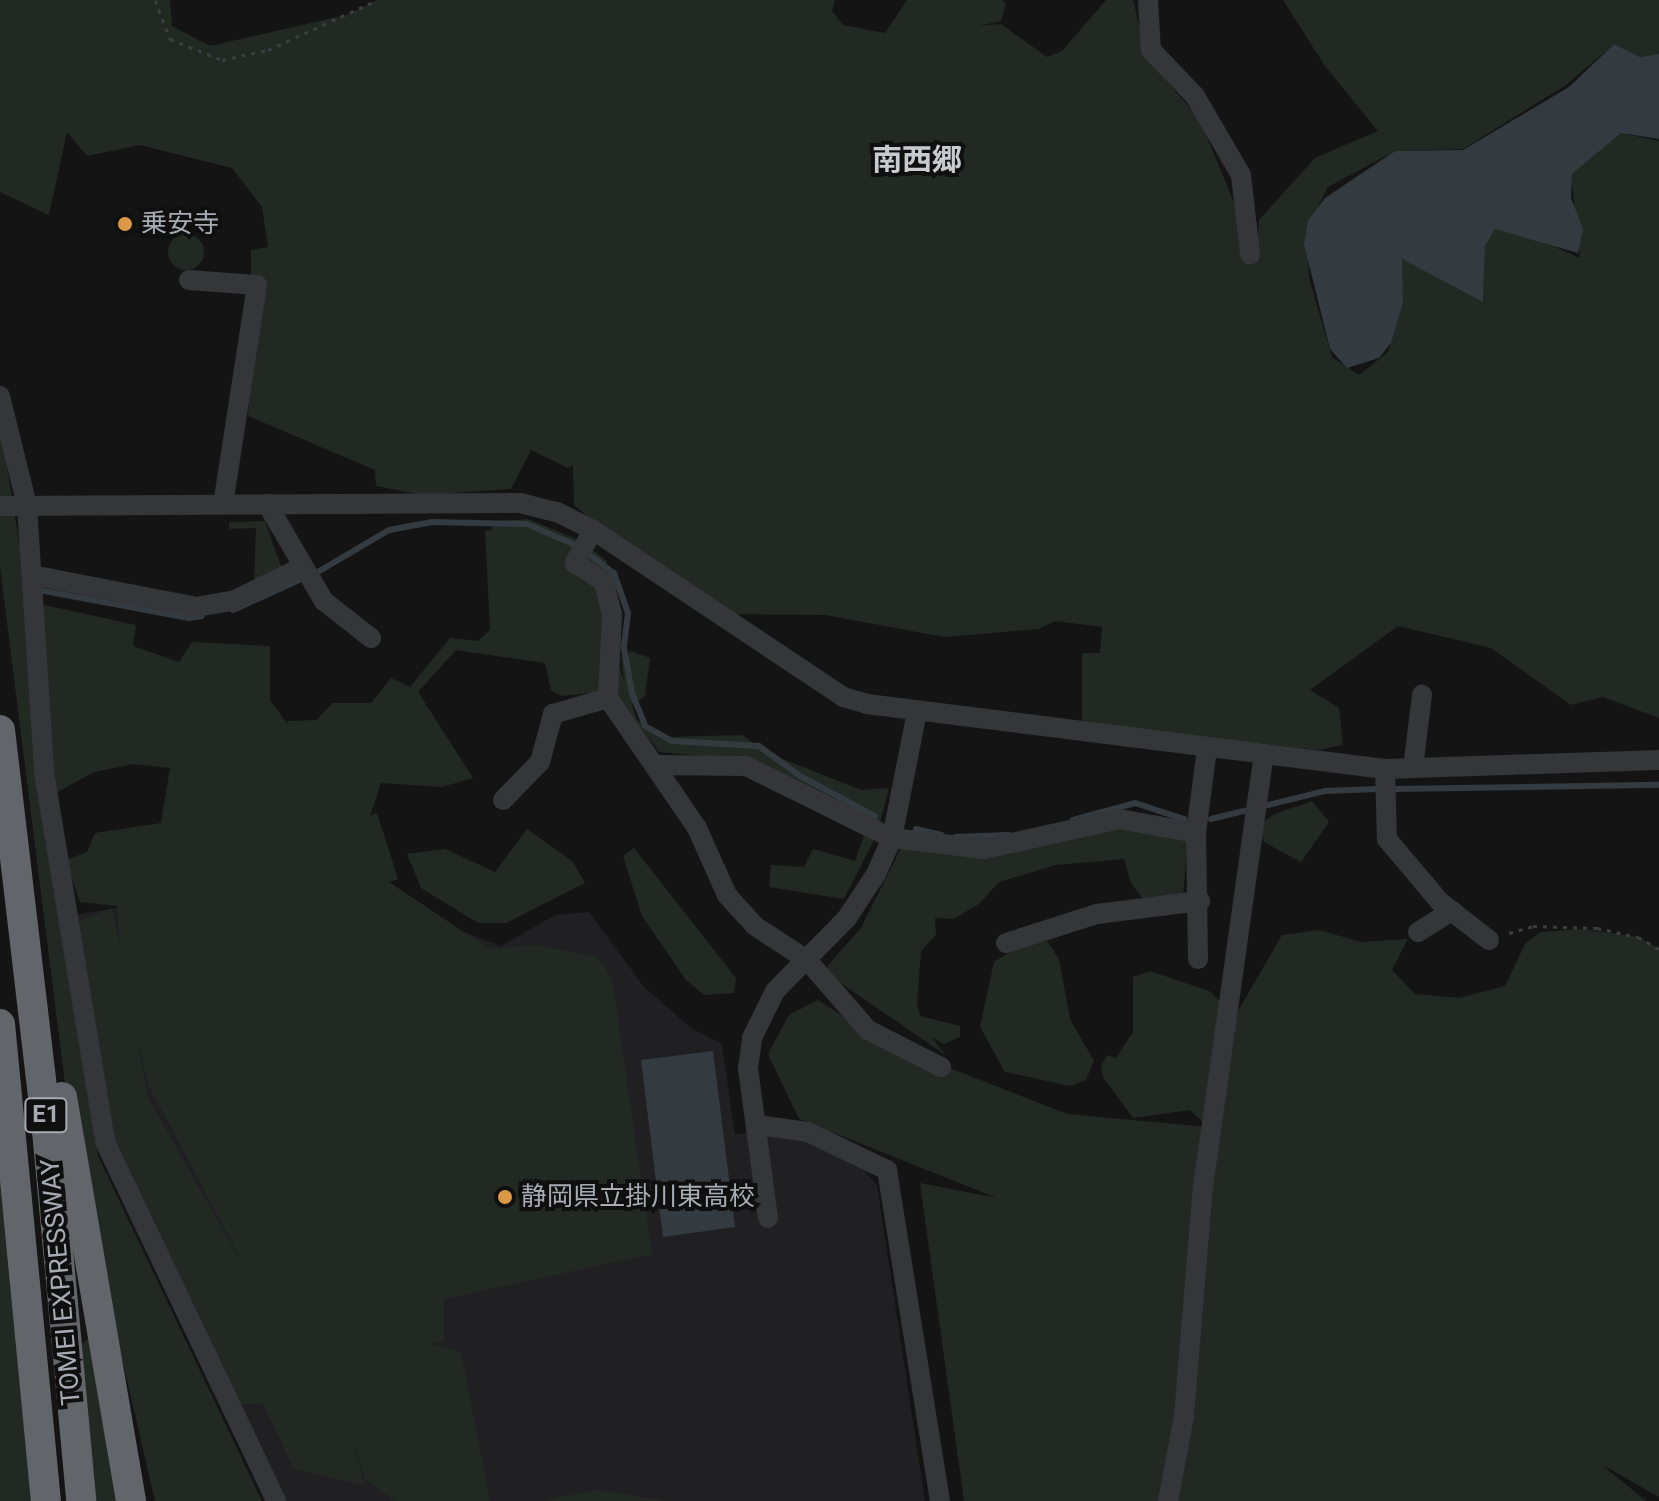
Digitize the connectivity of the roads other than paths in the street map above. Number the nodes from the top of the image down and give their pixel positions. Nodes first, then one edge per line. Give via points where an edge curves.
1 (1148, 0) edge
2 (1250, 254) dead end
3 (189, 280) dead end
4 (0, 396) edge
5 (223, 504) junction
6 (267, 504) junction
7 (0, 506) edge
8 (27, 506) junction
9 (593, 530) junction
10 (302, 567) junction
11 (32, 575) junction
12 (371, 638) dead end
13 (1422, 695) dead end
14 (608, 698) junction
15 (917, 712) junction
16 (0, 730) edge
17 (1207, 748) junction
18 (1264, 755) junction
19 (1659, 760) edge
20 (655, 765) junction
21 (1413, 768) junction
22 (1385, 769) junction
23 (8, 792) junction
24 (503, 800) dead end
25 (1196, 833) junction
26 (892, 838) junction
27 (1200, 901) junction
28 (1452, 911) junction
29 (1418, 932) dead end
30 (1489, 940) road end
31 (1006, 943) dead end
32 (1198, 959) dead end
33 (807, 960) junction
34 (0, 1024) edge
35 (941, 1067) dead end
36 (757, 1125) junction
37 (768, 1218) dead end
38 (46, 1501) edge
39 (81, 1501) edge
40 (131, 1501) edge
41 (276, 1501) edge
42 (940, 1501) edge
43 (1168, 1501) edge

1 - 2 street via 1151,50 1195,96 1241,175
3 - 5 street via 257,285
4 - 8 street
5 - 6 street
5 - 8 street
6 - 9 street via 520,503 557,512
6 - 10 street
7 - 8 street
8 - 11 street
9 - 14 street via 575,563 604,582 612,615
9 - 15 street via 843,697
10 - 11 street via 235,600 196,607
10 - 12 street via 324,601
11 - 41 street via 44,772 105,1142
13 - 21 street
14 - 20 street
14 - 24 street via 553,714 540,762
15 - 17 street
15 - 26 street
16 - 23 highway, TOMEI EXPRESSWAY / E1
17 - 18 street
17 - 25 street
18 - 22 street
18 - 43 street via 1203,1187 1184,1416
19 - 21 street
20 - 26 street via 746,766
20 - 33 street via 697,828 727,895 755,926
21 - 22 street
22 - 28 street via 1387,839
23 - 39 highway, TOMEI EXPRESSWAY / E1 via 47,1131
23 - 40 highway
25 - 26 street via 1119,819 984,849
25 - 27 street
26 - 33 street via 847,918
27 - 31 street via 1097,914
27 - 32 street
28 - 29 street
28 - 30 street
33 - 35 street via 868,1030
33 - 36 street via 775,991 752,1038 748,1068
34 - 38 highway, TOMEI EXPRESSWAY / E1
36 - 37 street
36 - 42 street via 808,1132 887,1170

